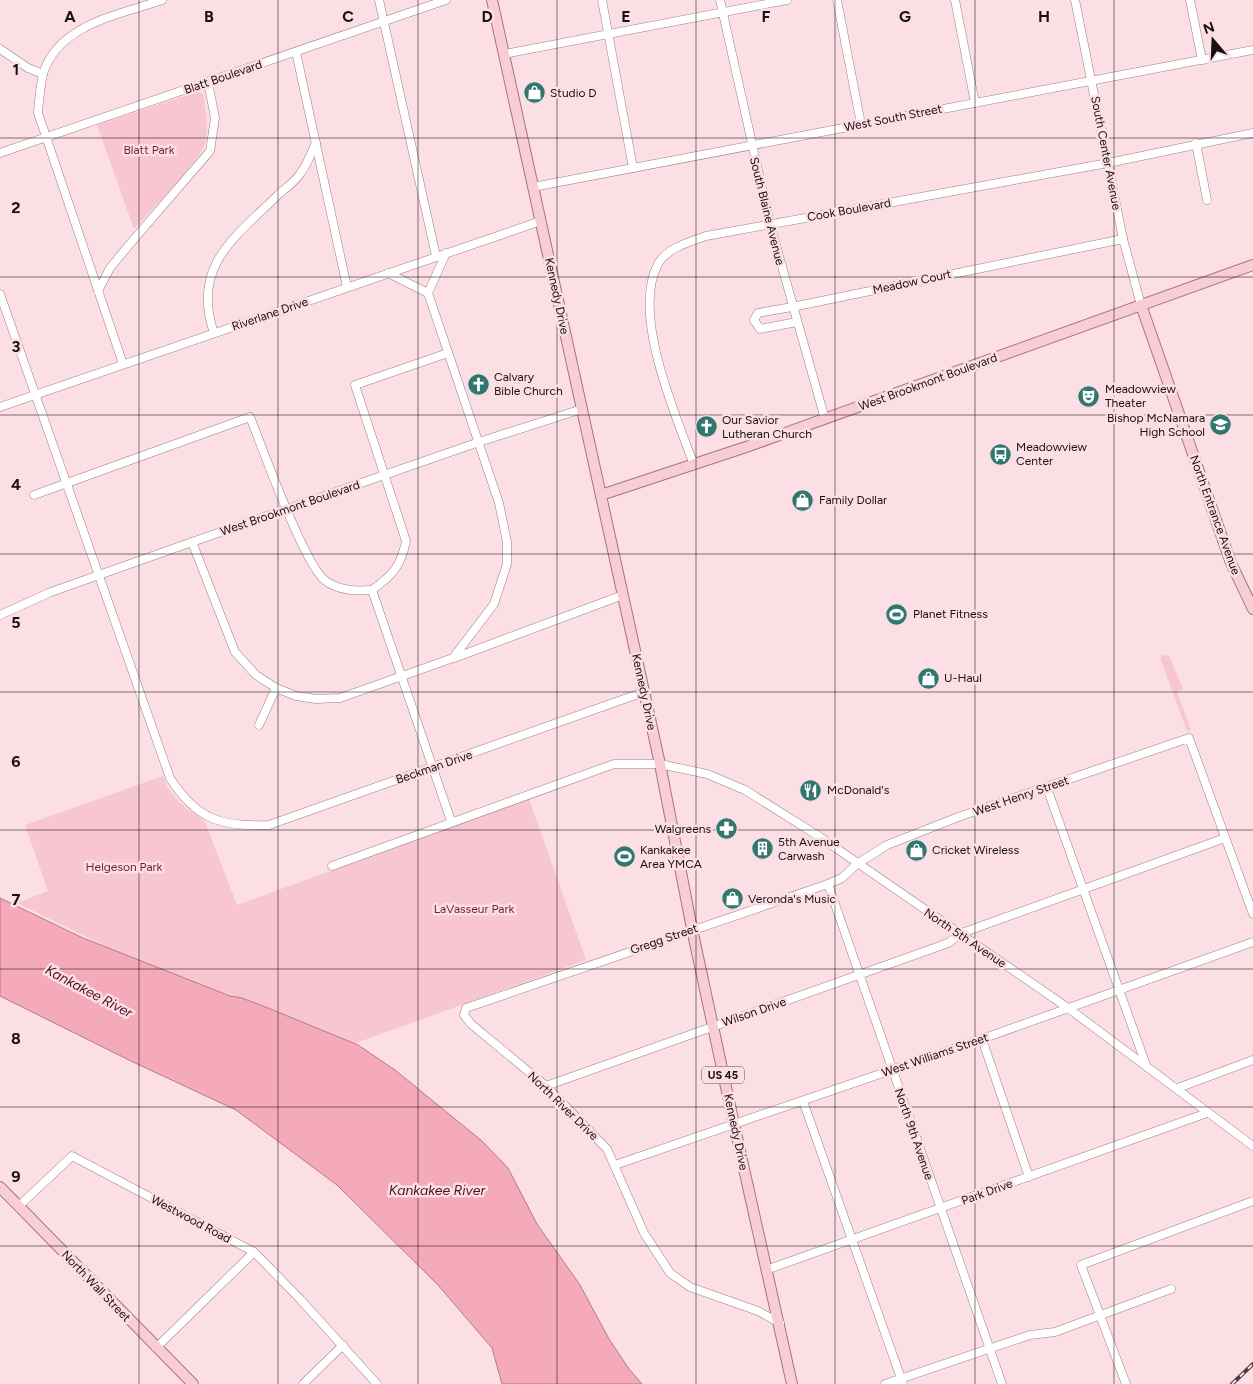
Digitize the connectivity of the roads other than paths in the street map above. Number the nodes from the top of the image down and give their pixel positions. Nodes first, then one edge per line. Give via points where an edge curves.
1 (162, 0) edge
2 (379, 0) edge
3 (446, 0) edge
4 (492, 0) edge
5 (602, 0) edge
6 (720, 0) edge
7 (787, 0) edge
8 (837, 0) edge
9 (955, 0) edge
10 (1075, 0) edge
11 (1190, 0) edge
12 (722, 12) junction
13 (384, 22) junction
14 (609, 34) junction
15 (1253, 50) edge
16 (1, 52) edge
17 (296, 52) junction
18 (504, 54) junction
19 (1202, 60) junction
20 (44, 74) junction
21 (1091, 80) junction
22 (208, 82) junction
23 (974, 103) junction
24 (861, 124) junction
25 (1253, 133) edge
26 (47, 137) junction
27 (316, 143) junction
28 (1196, 143) junction
29 (751, 146) junction
30 (0, 153) edge
31 (1108, 163) junction
32 (633, 168) junction
33 (533, 187) junction
34 (1207, 200) dead end
35 (541, 220) junction
36 (770, 224) junction
37 (1123, 238) junction
38 (446, 253) junction
39 (436, 256) junction
40 (1253, 265) edge
41 (388, 273) junction
42 (347, 287) junction
43 (98, 291) junction
44 (428, 293) junction
45 (0, 294) edge
46 (1142, 305) junction
47 (792, 306) junction
48 (797, 322) junction
49 (214, 333) junction
50 (448, 353) junction
51 (123, 364) junction
52 (34, 395) junction
53 (0, 407) edge
54 (582, 409) junction
55 (825, 419) junction
56 (478, 442) junction
57 (694, 465) junction
58 (384, 476) junction
59 (66, 484) junction
60 (34, 494) dead end
61 (601, 495) junction
62 (288, 509) junction
63 (192, 542) junction
64 (98, 576) junction
65 (372, 590) junction
66 (623, 595) junction
67 (1253, 609) edge
68 (0, 615) edge
69 (453, 658) junction
70 (401, 678) junction
71 (276, 688) junction
72 (644, 692) junction
73 (259, 725) dead end
74 (660, 764) junction
75 (432, 768) junction
76 (1047, 788) junction
77 (452, 821) junction
78 (1225, 838) junction
79 (857, 864) junction
80 (332, 866) dead end
81 (828, 884) junction
82 (1084, 889) junction
83 (1253, 914) edge
84 (692, 929) junction
85 (960, 934) junction
86 (1253, 942) edge
87 (860, 974) junction
88 (1120, 989) junction
89 (466, 1008) joint
90 (1068, 1008) junction
91 (713, 1026) junction
92 (982, 1039) junction
93 (1253, 1060) edge
94 (1146, 1065) junction
95 (892, 1070) junction
96 (546, 1086) junction
97 (1178, 1088) junction
98 (803, 1101) junction
99 (1207, 1113) junction
100 (734, 1124) junction
101 (1253, 1146) edge
102 (615, 1165) junction
103 (1029, 1177) junction
104 (0, 1186) edge
105 (1253, 1202) edge
106 (19, 1206) junction
107 (940, 1209) junction
108 (852, 1240) junction
109 (254, 1252) junction
110 (766, 1270) junction
111 (1171, 1289) dead end
112 (1100, 1315) junction
113 (780, 1324) junction
114 (343, 1346) junction
115 (156, 1348) junction
116 (990, 1349) junction
117 (902, 1381) edge
118 (193, 1384) edge
119 (303, 1384) edge
120 (377, 1384) edge
121 (792, 1384) edge
122 (885, 1384) edge
123 (1002, 1384) edge
124 (1126, 1384) edge

1 - 20 street via 74,32 61,43
2 - 13 street
3 - 13 street, Blatt Boulevard
4 - 18 main road, Kennedy Drive / US 45
5 - 14 street
6 - 12 street, South Blaine Avenue
7 - 12 street
8 - 24 street
9 - 23 street
10 - 21 street, South Center Avenue
11 - 19 street
12 - 14 street
12 - 29 street, South Blaine Avenue
13 - 17 street, Blatt Boulevard
13 - 39 street
14 - 18 street
14 - 32 street
15 - 19 street, West South Street
16 - 20 street
17 - 22 street, Blatt Boulevard
17 - 27 street
18 - 33 main road, Kennedy Drive / US 45
19 - 21 street, West South Street
20 - 26 street via 38,113
21 - 23 street, West South Street
21 - 31 street, South Center Avenue
22 - 26 street, Blatt Boulevard
22 - 43 street via 215,118 210,151 110,268
23 - 24 street, West South Street
24 - 29 street, West South Street
25 - 28 street, Cook Boulevard
26 - 30 street, Blatt Boulevard
26 - 43 street
27 - 42 street
27 - 49 street via 301,174 230,241 217,261 208,280 207,294 208,318
28 - 31 street, Cook Boulevard
28 - 34 street
29 - 32 street, West South Street
29 - 36 street, South Blaine Avenue
31 - 36 street, Cook Boulevard
31 - 37 street, South Center Avenue
32 - 33 street, West South Street
33 - 35 main road, Kennedy Drive / US 45
35 - 38 street, Riverlane Drive
35 - 54 main road, Kennedy Drive / US 45
36 - 47 street, South Blaine Avenue
36 - 57 street, Cook Boulevard via 706,236 670,251 658,263 652,281 648,300 656,351 668,396
37 - 46 street, South Center Avenue
37 - 47 street, Meadow Court
38 - 39 street, Riverlane Drive
38 - 44 street
39 - 41 street, Riverlane Drive
40 - 46 main road, West Brookmont Boulevard
41 - 42 street, Riverlane Drive
41 - 44 street
42 - 49 street, Riverlane Drive
43 - 51 street
44 - 50 street
45 - 52 street, Beckman Drive
46 - 55 main road, West Brookmont Boulevard
46 - 67 main road, North Entrance Avenue via 1231,563
47 - 48 street, South Blaine Avenue
47 - 48 street, Meadow Court via 764,310 754,320 760,329
48 - 55 street, South Blaine Avenue
49 - 51 street, Riverlane Drive
50 - 56 street
50 - 58 street via 355,385
51 - 52 street, Riverlane Drive
52 - 53 street, Riverlane Drive
52 - 59 street, Beckman Drive
54 - 56 street, West Brookmont Boulevard
54 - 61 main road, Kennedy Drive / US 45
55 - 57 main road, West Brookmont Boulevard
56 - 58 street, West Brookmont Boulevard
56 - 69 street via 499,503 507,542 507,564 494,604
57 - 61 main road, West Brookmont Boulevard
58 - 62 street, West Brookmont Boulevard
58 - 65 street via 406,541 402,559 389,578
59 - 60 street
59 - 62 street via 250,417
59 - 64 street, Beckman Drive
61 - 66 main road, Kennedy Drive / US 45
62 - 63 street, West Brookmont Boulevard
62 - 65 street via 310,561 326,582 348,591
63 - 64 street, West Brookmont Boulevard
63 - 71 street via 235,652 256,675
64 - 68 street, West Brookmont Boulevard via 51,592
64 - 75 street, Beckman Drive via 170,778 184,798 201,813 221,822 244,826 269,825
65 - 70 street
66 - 69 street
66 - 72 main road, Kennedy Drive / US 45
69 - 70 street
70 - 71 street via 340,698 296,696
70 - 75 street
71 - 73 street
72 - 74 main road, Kennedy Drive / US 45
72 - 75 street, Beckman Drive
74 - 77 street, North 5th Avenue via 614,764
74 - 79 street, North 5th Avenue via 706,774 745,790
74 - 84 main road, Kennedy Drive / US 45
75 - 77 street
76 - 78 street, West Henry Street via 1189,738
76 - 79 street, West Henry Street via 887,845
76 - 82 street
77 - 80 street, North 5th Avenue
78 - 82 street, Wilson Drive
78 - 83 street
79 - 81 street, Gregg Street via 842,878
79 - 85 street, North 5th Avenue
81 - 84 street, Gregg Street
81 - 87 street, North 9th Avenue
82 - 85 street, Wilson Drive
82 - 88 street
84 - 89 street, Gregg Street
84 - 91 main road, Kennedy Drive / US 45
85 - 87 street, Wilson Drive via 950,942
85 - 90 street, North 5th Avenue
86 - 88 street, West Williams Street
87 - 91 street, Wilson Drive
87 - 95 street, North 9th Avenue
88 - 90 street, West Williams Street
88 - 94 street
89 - 96 street, North River Drive via 464,1015 471,1024
90 - 92 street, West Williams Street
90 - 94 street, North 5th Avenue
91 - 96 street, Wilson Drive
91 - 100 main road, Kennedy Drive / US 45
92 - 95 street, West Williams Street
92 - 103 street
93 - 97 street
94 - 97 street, North 5th Avenue
95 - 98 street, West Williams Street
95 - 107 street, North 9th Avenue
96 - 102 street, North River Drive via 607,1149
97 - 99 street, North 5th Avenue
98 - 100 street, West Williams Street
98 - 108 street
99 - 101 street, North 5th Avenue
99 - 103 street, Park Drive
100 - 102 street, West Williams Street
100 - 110 main road, Kennedy Drive / US 45
102 - 113 street, North River Drive via 644,1233 670,1274 690,1287 758,1311
103 - 107 street, Park Drive
104 - 106 main road, North Wall Street
105 - 112 street via 1081,1265
106 - 109 street, Westwood Road via 72,1156
106 - 115 main road, North Wall Street
107 - 108 street, Park Drive
107 - 116 street, North 9th Avenue
108 - 110 street, Park Drive
108 - 117 street
109 - 114 street
109 - 115 street
110 - 113 main road, Kennedy Drive / US 45
111 - 112 street
112 - 116 street via 1055,1332 1030,1335
112 - 124 street
113 - 121 main road, Kennedy Drive / US 45
114 - 119 street
114 - 120 street
115 - 118 main road, North Wall Street
116 - 117 street
116 - 123 street, North 9th Avenue
117 - 122 street

